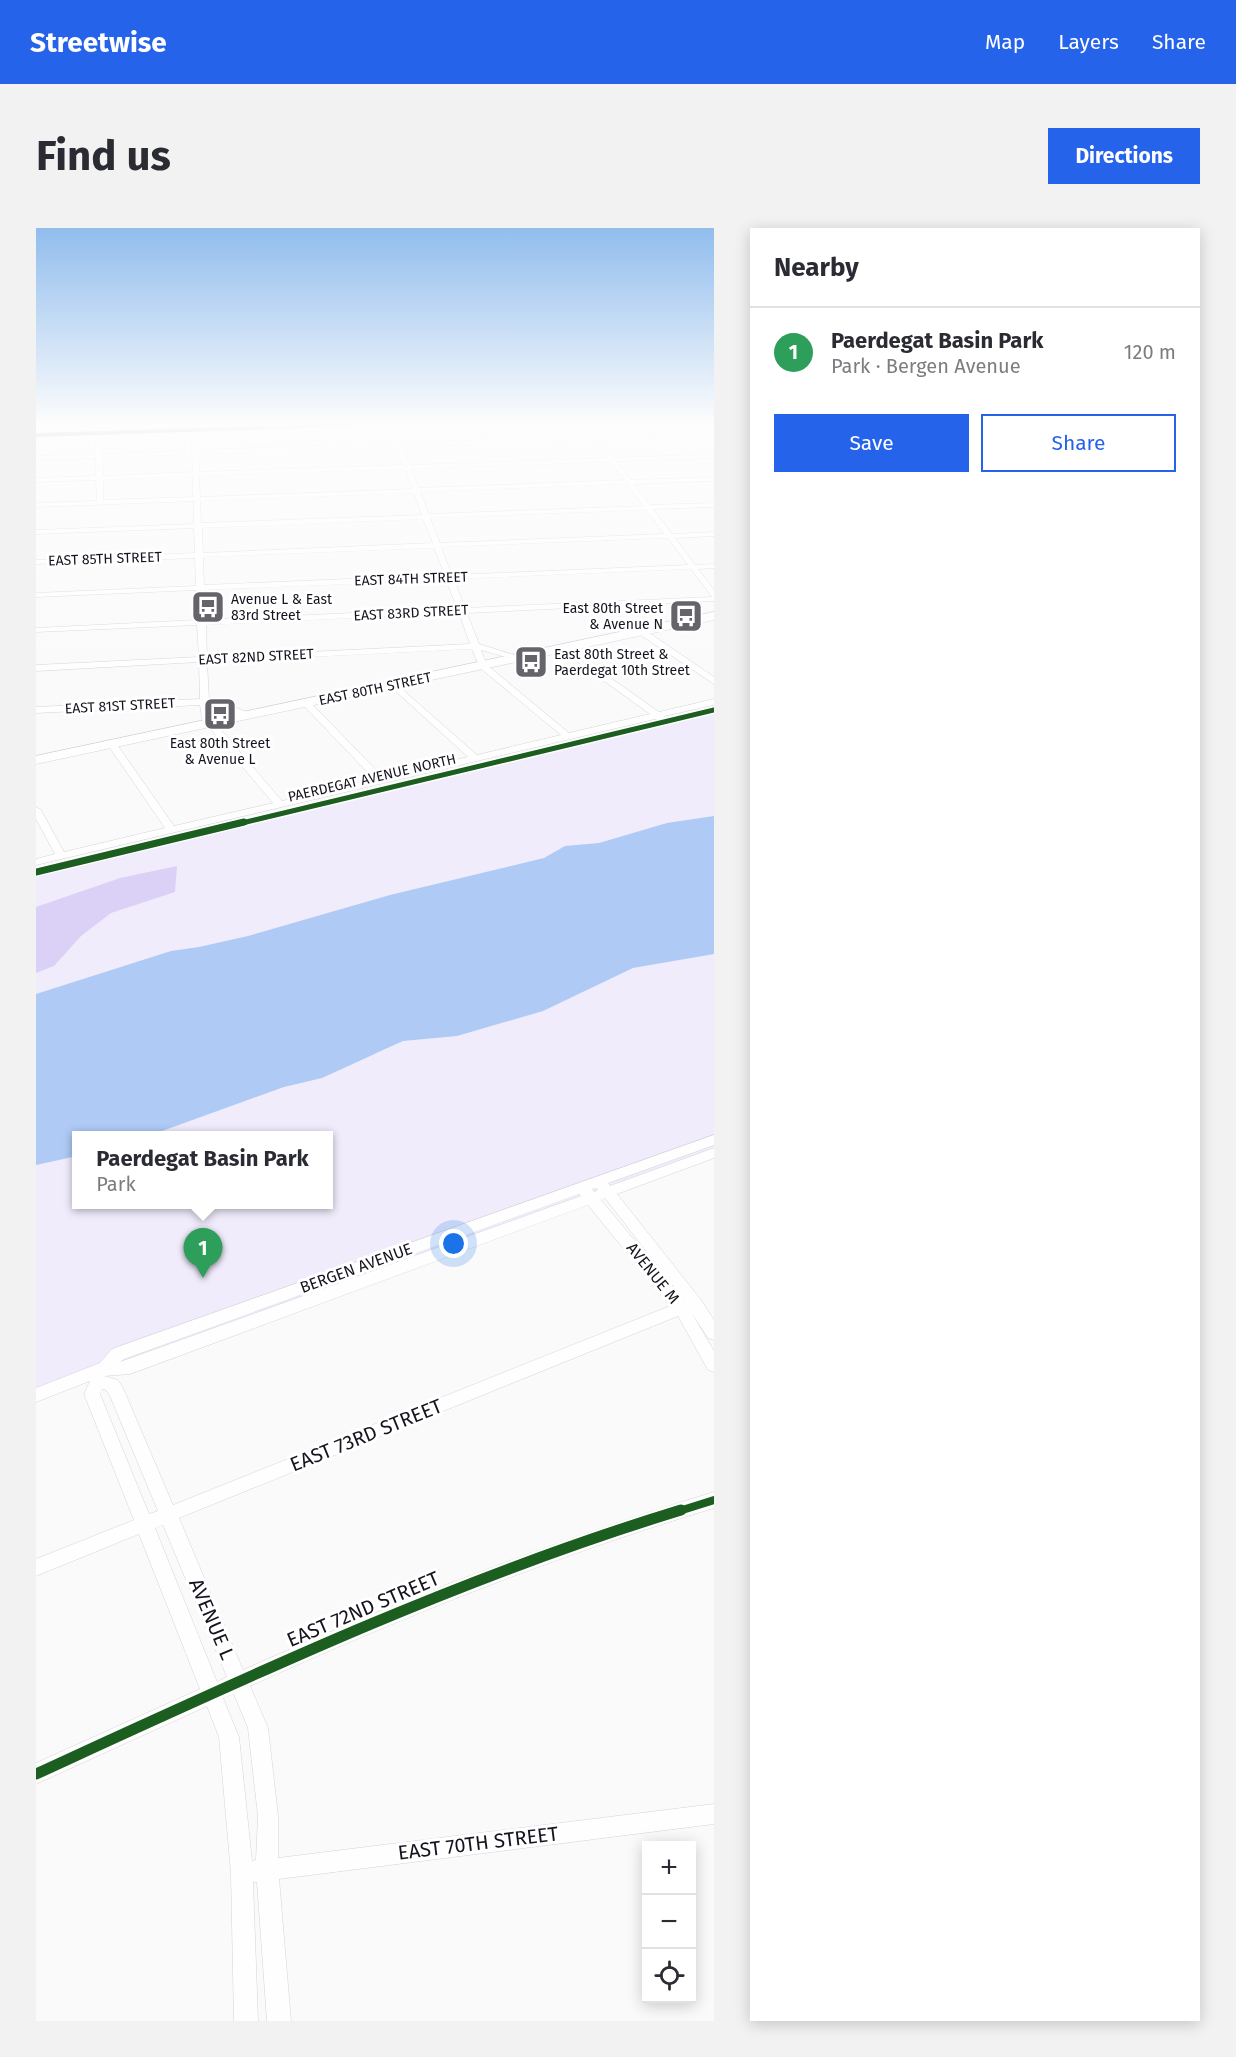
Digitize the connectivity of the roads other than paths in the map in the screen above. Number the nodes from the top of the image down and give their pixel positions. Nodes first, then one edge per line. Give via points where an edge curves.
1 (196, 506) edge
2 (423, 506) edge
3 (699, 506) edge
4 (649, 508) junction
5 (427, 516) junction
6 (197, 525) junction
7 (36, 532) edge
8 (714, 534) edge
9 (670, 536) junction
10 (438, 545) junction
11 (198, 555) junction
12 (36, 562) edge
13 (714, 566) edge
14 (693, 567) junction
15 (450, 577) junction
16 (200, 588) junction
17 (36, 595) edge
18 (714, 597) edge
19 (463, 610) junction
20 (714, 616) edge
21 (201, 622) junction
22 (36, 630) edge
23 (642, 632) junction
24 (476, 646) junction
25 (564, 648) junction
26 (520, 658) junction
27 (202, 660) junction
28 (483, 666) junction
29 (36, 668) edge
30 (714, 681) edge
31 (394, 685) junction
32 (204, 702) junction
33 (714, 702) edge
34 (306, 704) junction
35 (36, 710) edge
36 (249, 715) junction
37 (662, 718) junction
38 (211, 724) junction
39 (567, 736) junction
40 (113, 745) junction
41 (475, 758) junction
42 (36, 760) edge
43 (380, 780) junction
44 (279, 804) junction
45 (36, 810) edge
46 (171, 829) junction
47 (61, 856) junction
48 (36, 862) edge
49 (714, 1140) edge
50 (714, 1153) edge
51 (603, 1186) junction
52 (586, 1192) junction
53 (689, 1306) junction
54 (714, 1334) edge
55 (714, 1365) edge
56 (99, 1374) junction
57 (36, 1395) edge
58 (714, 1500) edge
59 (168, 1515) junction
60 (142, 1525) junction
61 (36, 1568) edge
62 (239, 1682) junction
63 (212, 1694) junction
64 (36, 1774) edge
65 (714, 1814) edge
66 (267, 1869) junction
67 (242, 1873) junction
68 (246, 2021) edge
69 (279, 2021) edge

1 - 6 street
2 - 5 street
3 - 4 street
4 - 5 street
4 - 9 street
5 - 6 street
5 - 10 street
6 - 7 street
6 - 11 street
8 - 9 street, EAST 85TH STREET
9 - 10 street, EAST 85TH STREET
9 - 14 street
10 - 11 street, EAST 85TH STREET
10 - 15 street
11 - 12 street, EAST 85TH STREET
11 - 16 street
13 - 14 street, EAST 84TH STREET
14 - 15 street, EAST 84TH STREET
14 - 18 street
15 - 16 street, EAST 84TH STREET
15 - 19 street
16 - 17 street, EAST 84TH STREET
16 - 21 street
18 - 19 street, EAST 83RD STREET
19 - 21 street, EAST 83RD STREET
19 - 24 street
20 - 23 street, EAST 80TH STREET
21 - 22 street, EAST 83RD STREET
21 - 27 street
23 - 25 street, EAST 80TH STREET
23 - 30 street
24 - 26 street
24 - 27 street, EAST 82ND STREET
24 - 28 street
25 - 26 street, EAST 80TH STREET
25 - 37 street
26 - 28 street, EAST 80TH STREET
27 - 29 street, EAST 82ND STREET
27 - 32 street
28 - 31 street, EAST 80TH STREET
28 - 39 street
31 - 34 street, EAST 80TH STREET
31 - 41 street
32 - 35 street, EAST 81ST STREET
32 - 36 street
32 - 38 street via 205,717
33 - 37 street, PAERDEGAT AVENUE NORTH
34 - 36 street, EAST 80TH STREET
34 - 43 street
36 - 38 street, EAST 80TH STREET
37 - 39 street, PAERDEGAT AVENUE NORTH
38 - 40 street, EAST 80TH STREET
38 - 44 street
39 - 41 street, PAERDEGAT AVENUE NORTH
40 - 42 street, EAST 80TH STREET
40 - 46 street
41 - 43 street, PAERDEGAT AVENUE NORTH
43 - 44 street, PAERDEGAT AVENUE NORTH
44 - 46 street, PAERDEGAT AVENUE NORTH
45 - 47 street
46 - 47 street, PAERDEGAT AVENUE NORTH
47 - 48 street, PAERDEGAT AVENUE NORTH
49 - 51 street, BERGEN AVENUE
50 - 51 street, BERGEN AVENUE
51 - 52 street, BERGEN AVENUE
51 - 53 street, AVENUE M
52 - 53 street, AVENUE M
52 - 56 street, BERGEN AVENUE via 124,1369
53 - 54 street, AVENUE M
53 - 55 street, AVENUE M
53 - 59 street, EAST 73RD STREET
56 - 57 street, BERGEN AVENUE
56 - 59 street, AVENUE L via 117,1394
56 - 60 street, AVENUE L via 92,1394
58 - 62 street, EAST 72ND STREET via 503,1569
59 - 60 street, EAST 73RD STREET
59 - 62 street, AVENUE L
60 - 61 street, EAST 73RD STREET
60 - 63 street, AVENUE L
62 - 63 street, EAST 72ND STREET
62 - 66 street, AVENUE L via 258,1728 268,1816
63 - 64 street, EAST 72ND STREET
63 - 67 street, AVENUE L via 229,1737
65 - 66 street, EAST 70TH STREET
66 - 67 street, EAST 70TH STREET
66 - 69 street, AVENUE L
67 - 68 street, AVENUE L

